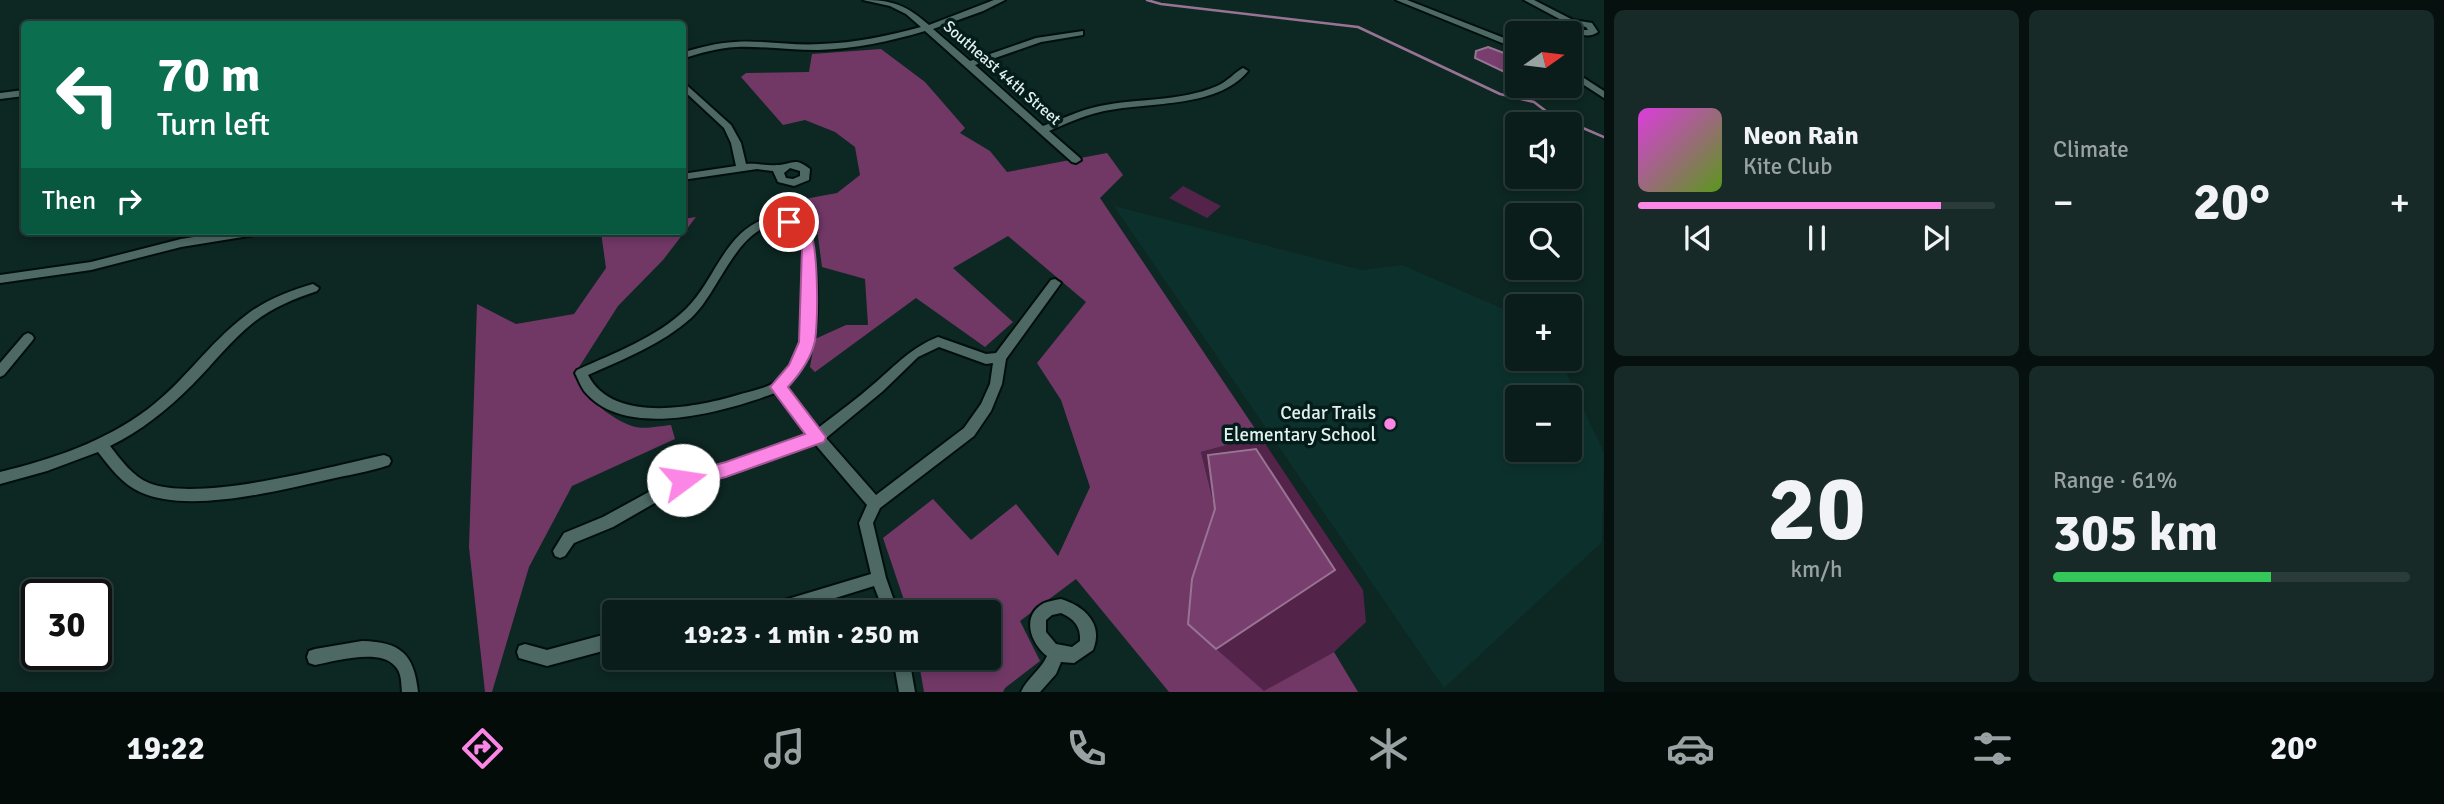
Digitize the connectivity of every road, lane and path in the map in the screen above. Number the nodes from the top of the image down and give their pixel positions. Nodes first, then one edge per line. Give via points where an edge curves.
1 (867, 0) edge
2 (1001, 0) edge
3 (1400, 0) edge
4 (1528, 0) edge
5 (1569, 21) edge
6 (928, 28) junction
7 (1080, 33) dead end
8 (1505, 41) edge
9 (686, 55) edge
10 (967, 65) junction
11 (1243, 71) dead end
12 (1582, 80) edge
13 (686, 88) edge
14 (21, 93) edge
15 (1604, 95) edge
16 (0, 96) edge
17 (1044, 129) junction
18 (1076, 160) dead end
19 (741, 168) junction
20 (780, 169) dead end
21 (686, 176) edge
22 (230, 235) edge
23 (0, 279) edge
24 (1055, 283) dead end
25 (313, 288) dead end
26 (28, 338) dead end
27 (1000, 358) junction
28 (0, 372) edge
29 (778, 387) junction
30 (817, 437) junction
31 (101, 445) junction
32 (384, 461) dead end
33 (0, 478) edge
34 (875, 504) junction
35 (559, 551) dead end
36 (878, 578) junction
37 (807, 600) edge
38 (886, 600) edge
39 (602, 643) edge
40 (525, 652) dead end
41 (1056, 654) dead end
42 (315, 657) dead end
43 (903, 670) edge
44 (410, 692) edge
45 (906, 692) edge
46 (1029, 692) edge

1 - 6 street, Southeast 44th Street via 900,7
2 - 6 street
3 - 8 street
4 - 5 street
6 - 9 street via 832,46 744,43
6 - 10 street, Southeast 44th Street
7 - 10 street via 1030,43
10 - 17 street, Southeast 44th Street
11 - 17 street via 1234,81 1208,92 1099,110
12 - 15 street
13 - 19 street via 728,127
14 - 16 street
17 - 18 street, Southeast 44th Street
19 - 20 street
19 - 21 street
22 - 23 street via 91,266
24 - 27 street
25 - 31 street via 255,313 172,397
26 - 28 street
27 - 30 street via 986,359 938,342 914,354
27 - 34 street via 996,384 969,432
29 - 29 street via 795,369 807,342 809,248 804,232 789,222 771,221 753,228 699,303 635,348 581,373 591,390 610,405 644,415 693,410
29 - 30 street
30 - 34 street
30 - 35 street via 726,470 683,480 569,538
31 - 32 street via 138,484 173,494 247,489
31 - 33 street
34 - 36 street via 866,523
36 - 37 street
36 - 38 street
39 - 40 street via 547,658
41 - 46 street
42 - 44 street via 361,649 392,653 409,673
43 - 45 street

